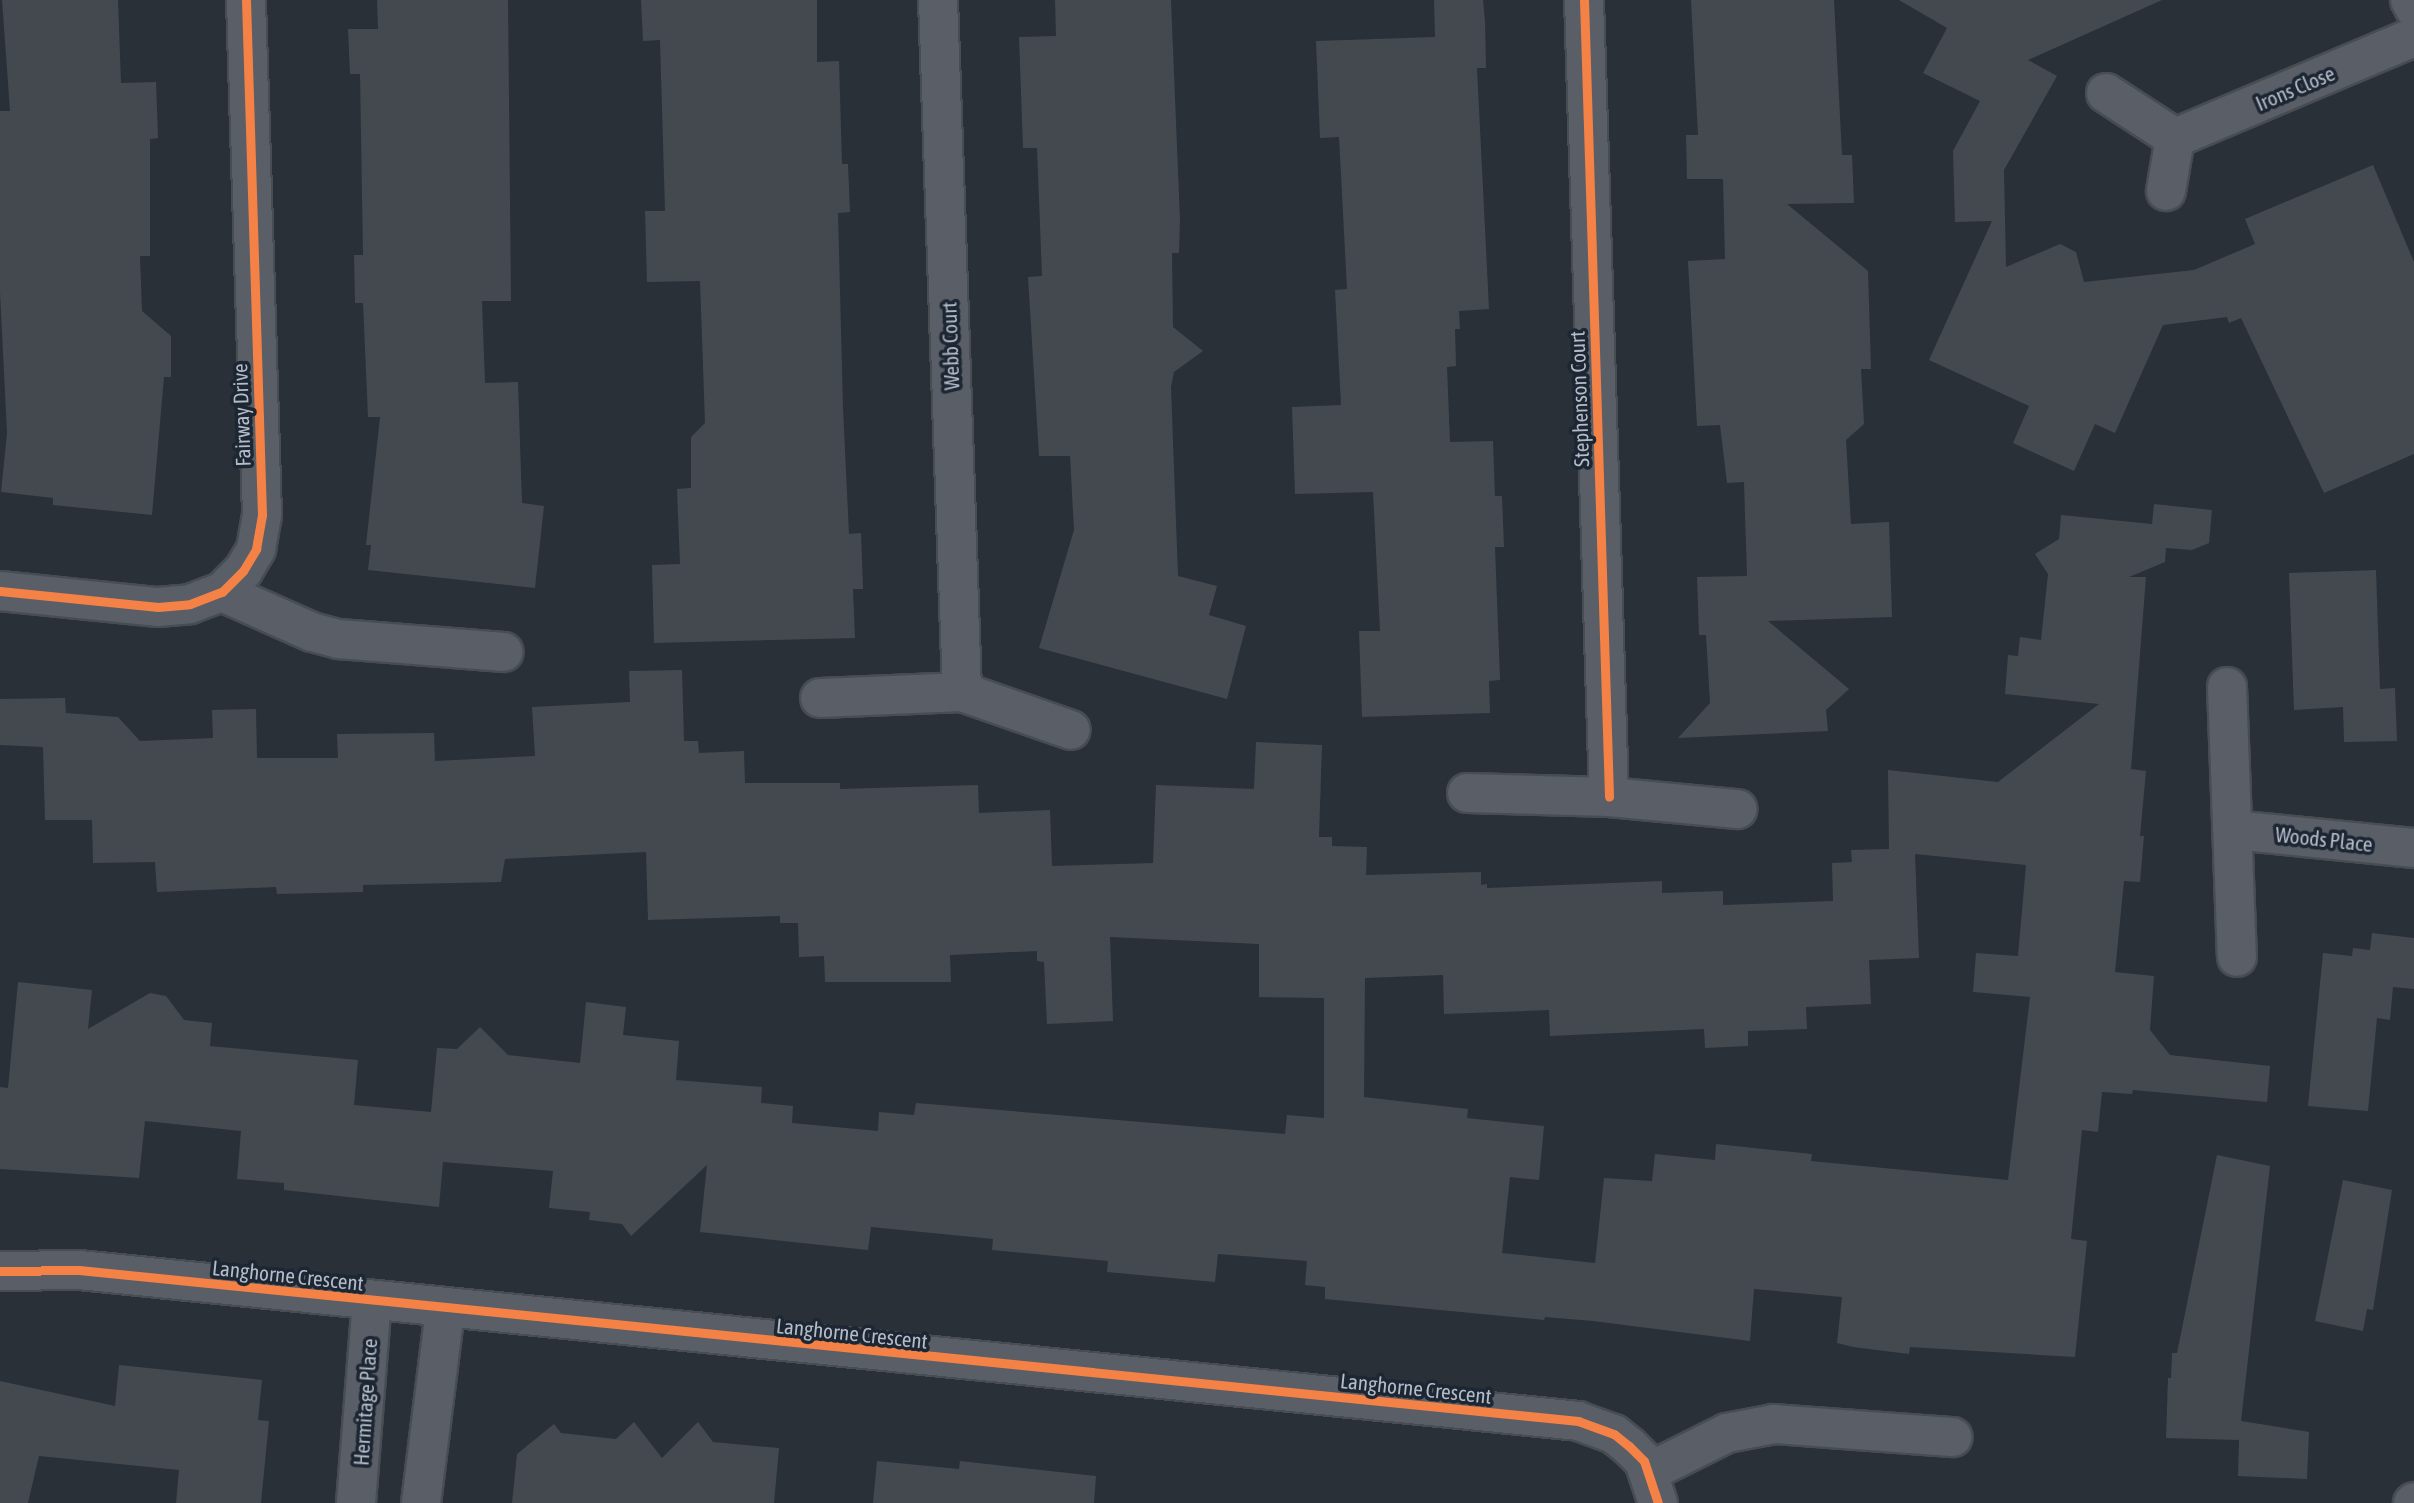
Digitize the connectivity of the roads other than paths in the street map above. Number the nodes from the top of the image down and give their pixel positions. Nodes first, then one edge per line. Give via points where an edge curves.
1 (246, 0) edge
2 (938, 0) edge
3 (1584, 0) edge
4 (2410, 0) edge
5 (2414, 8) edge
6 (2414, 37) edge
7 (2106, 93) dead end
8 (2175, 138) junction
9 (2166, 191) dead end
10 (0, 592) edge
11 (222, 592) junction
12 (503, 652) dead end
13 (2227, 687) dead end
14 (962, 692) junction
15 (820, 698) dead end
16 (1071, 730) dead end
17 (1467, 793) dead end
18 (1609, 797) junction
19 (1737, 808) dead end
20 (2234, 830) junction
21 (2414, 848) edge
22 (2237, 957) dead end
23 (0, 1271) edge
24 (372, 1301) junction
25 (445, 1310) junction
26 (1954, 1437) dead end
27 (1654, 1488) edge
28 (356, 1503) edge
29 (421, 1503) edge

1 - 11 street, Fairway Drive via 262,515 256,549
2 - 14 street, Webb Court
3 - 18 street, Stephenson Court
4 - 5 street
6 - 8 street, Irons Close
7 - 8 street
8 - 9 street
10 - 11 street, Fairway Drive via 158,607 190,604
11 - 12 street via 312,632 339,639
13 - 20 street
14 - 15 street
14 - 16 street
17 - 18 street
18 - 19 street
20 - 21 street, Woods Place
20 - 22 street
23 - 24 street, Langhorne Crescent via 79,1270
24 - 25 street, Langhorne Crescent
24 - 28 street, Hermitage Place
25 - 27 street, Langhorne Crescent via 1578,1421 1614,1434
25 - 29 street
26 - 27 street, Langhorne Crescent via 1774,1424 1727,1433

